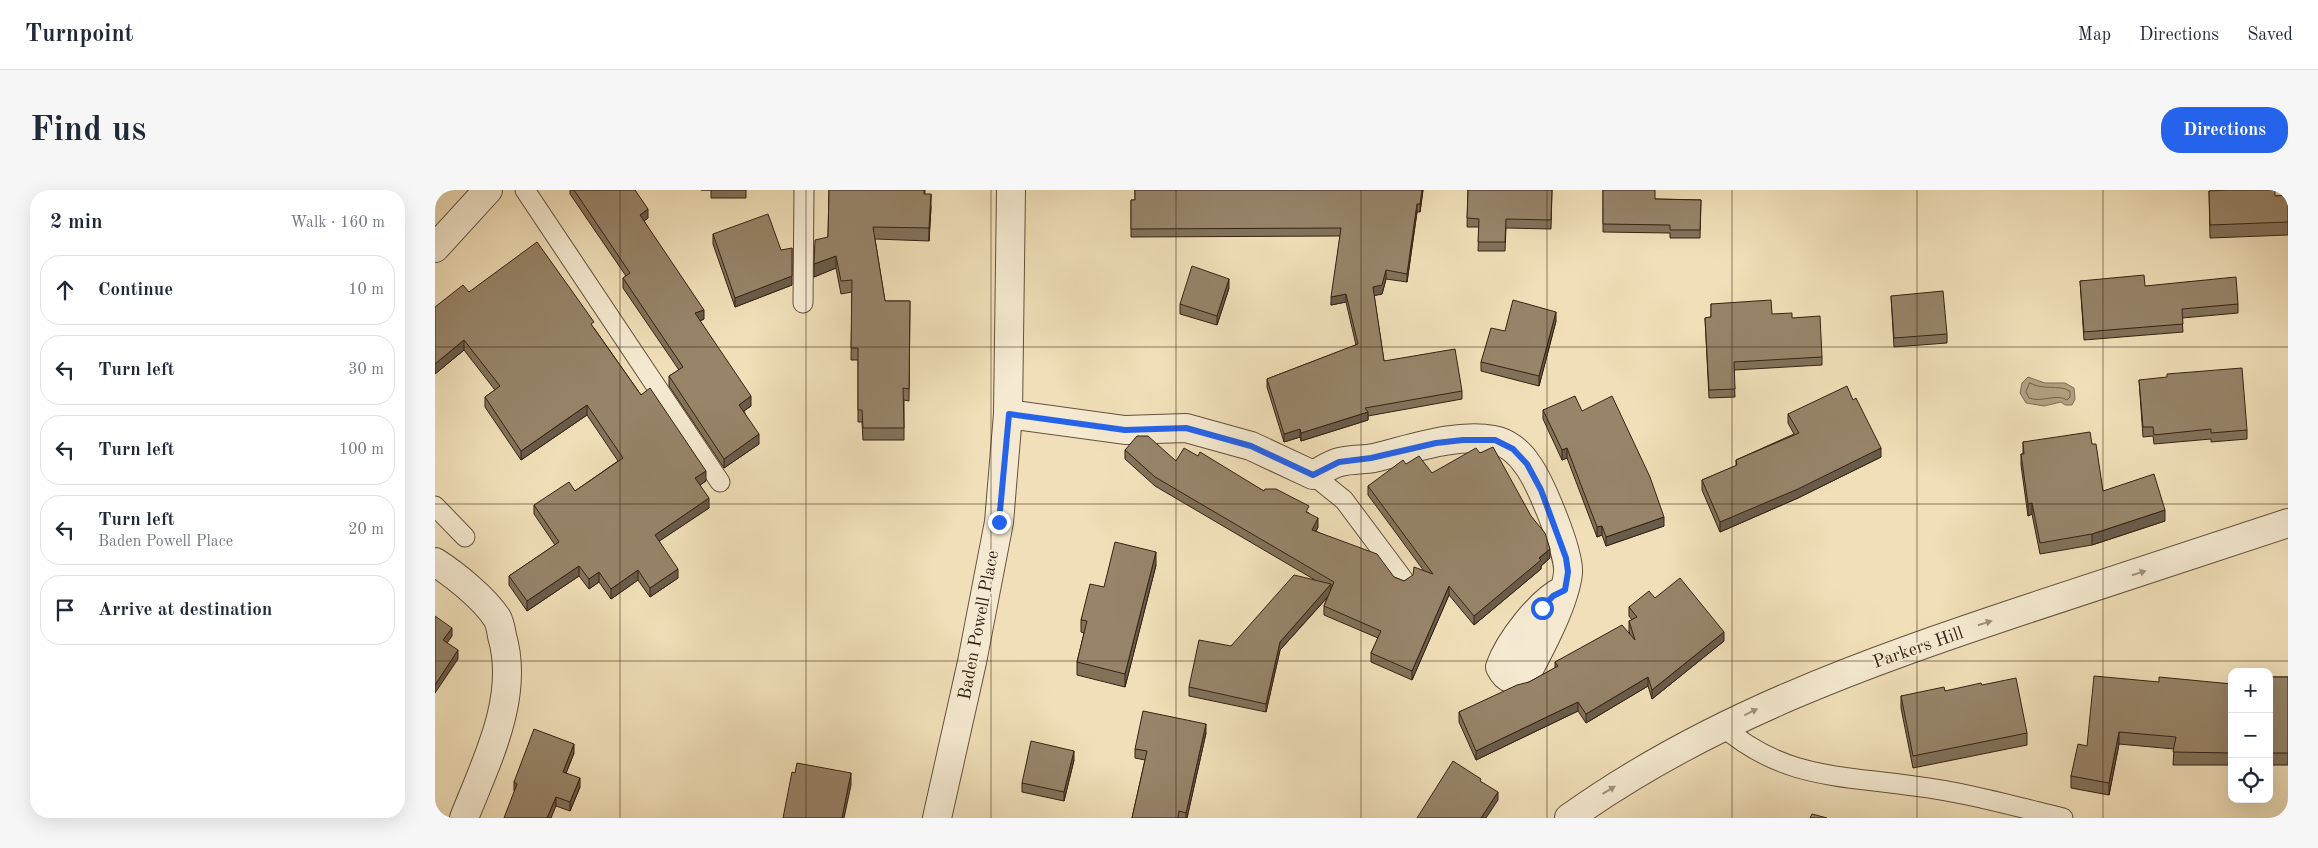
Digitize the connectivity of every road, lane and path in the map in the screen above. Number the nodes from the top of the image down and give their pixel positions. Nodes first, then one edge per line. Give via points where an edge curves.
1 (488, 190) edge
2 (525, 190) edge
3 (804, 190) edge
4 (1011, 190) edge
5 (435, 248) edge
6 (803, 303) dead end
7 (1009, 414) junction
8 (1313, 475) junction
9 (720, 482) dead end
10 (435, 506) edge
11 (2288, 524) edge
12 (465, 537) dead end
13 (435, 562) edge
14 (1403, 579) edge
15 (1565, 590) dead end
16 (1722, 726) junction
17 (464, 818) edge
18 (937, 818) edge
19 (1569, 818) edge
20 (2063, 818) edge

1 - 5 street
2 - 9 lane
3 - 6 lane
4 - 7 street, Baden Powell Place
7 - 8 street via 1125,430 1186,428 1251,446
7 - 18 street, Baden Powell Place via 999,522
8 - 14 lane via 1344,500
8 - 15 street via 1339,462 1436,443 1495,440 1513,449 1527,464 1541,490 1566,558
10 - 12 lane
16 -> 11 street, Parkers Hill via 1898,652
13 - 17 street via 448,570 497,618 509,664 503,706 490,753
19 -> 16 street, Parkers Hill via 1604,792
16 - 20 lane via 1757,752 1802,770 1831,777 1924,787

